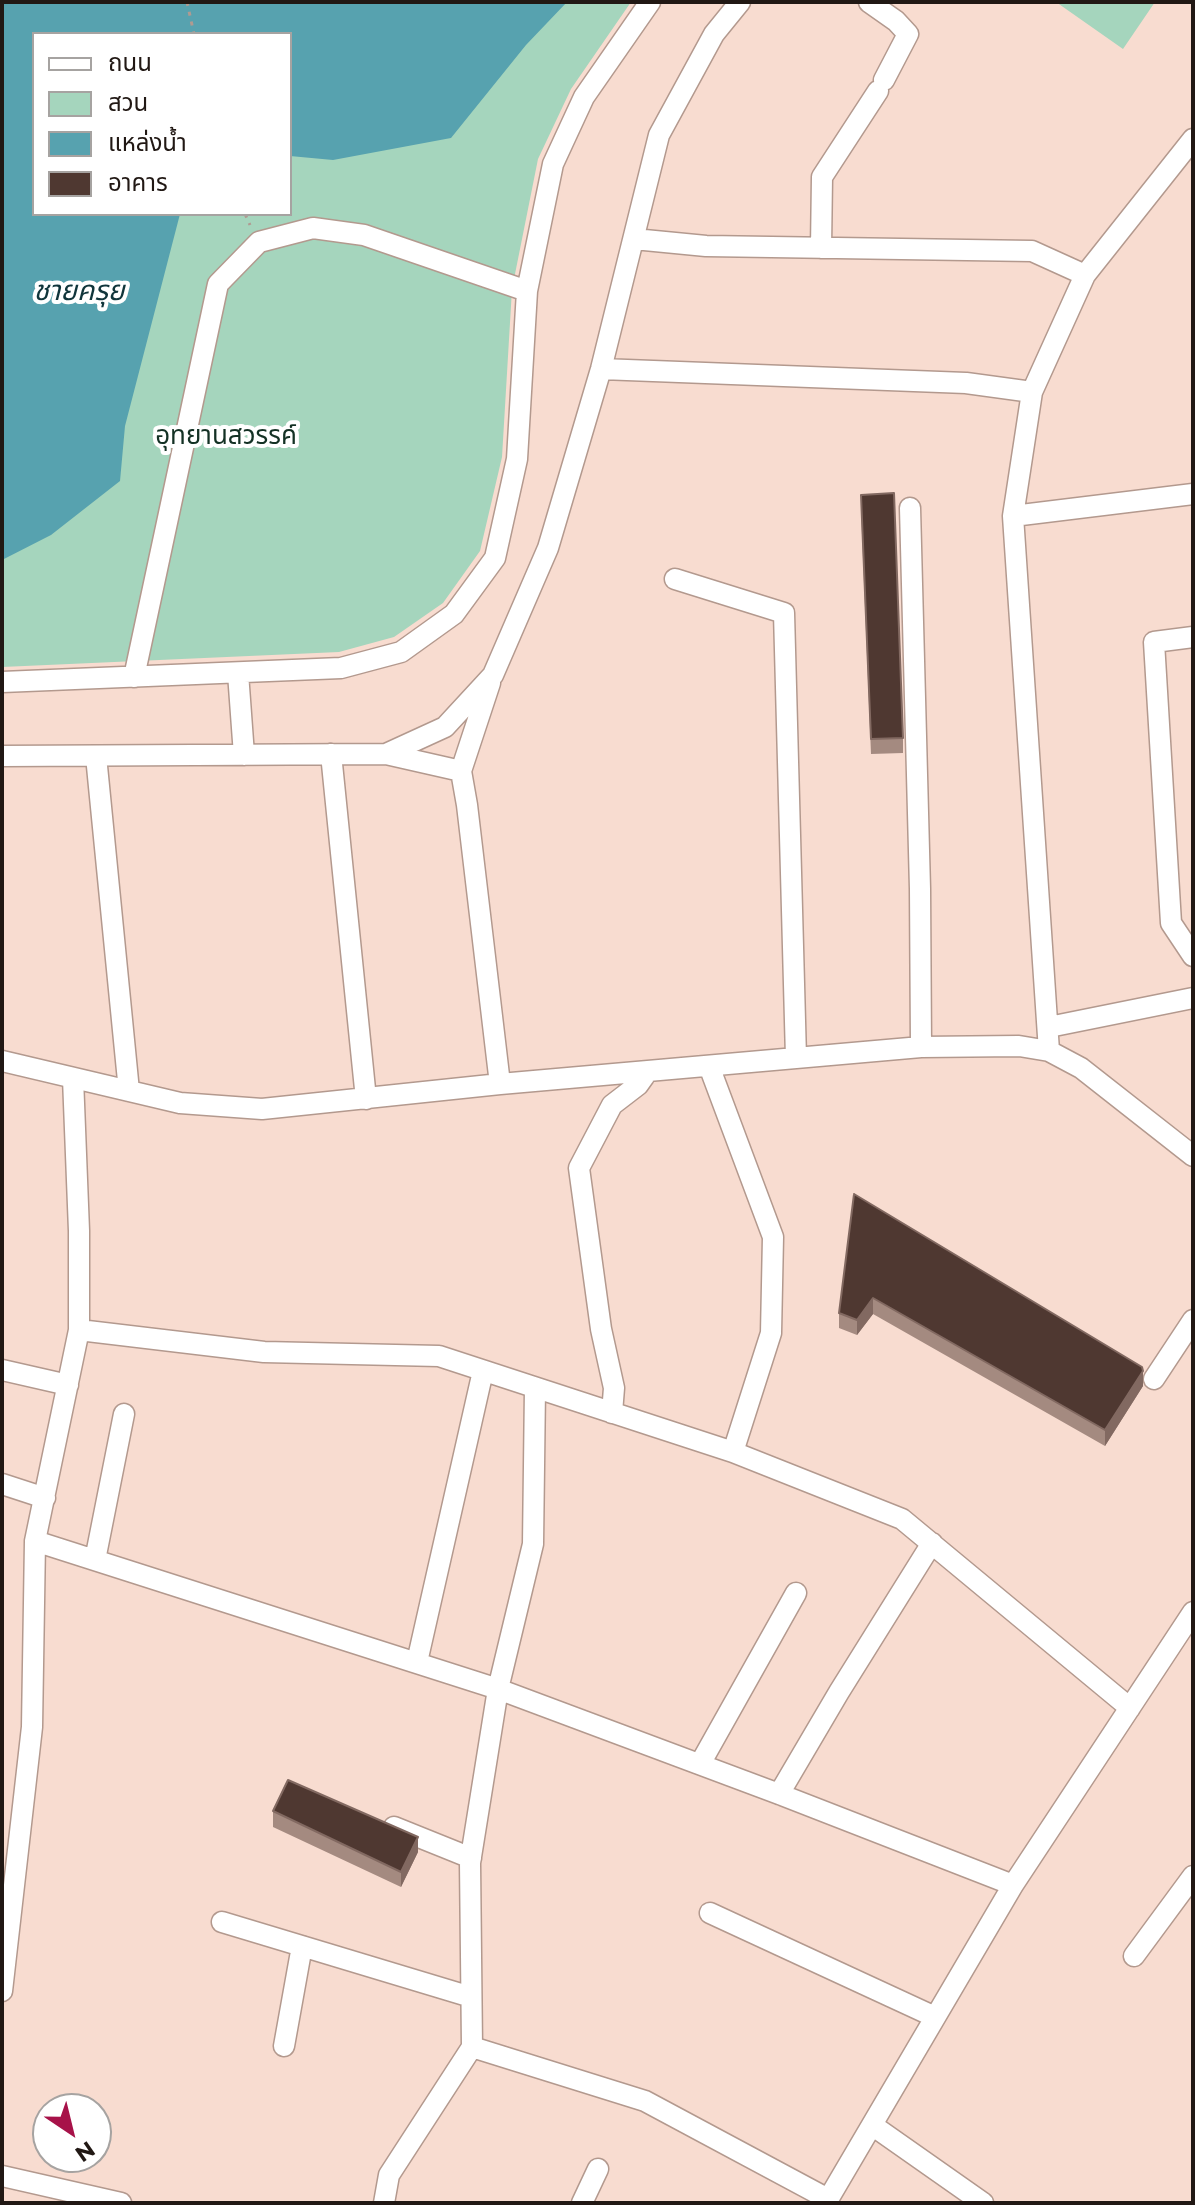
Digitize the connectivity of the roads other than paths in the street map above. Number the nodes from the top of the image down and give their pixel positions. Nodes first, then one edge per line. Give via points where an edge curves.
1 (650, 2) edge
2 (740, 2) edge
3 (869, 2) edge
4 (1193, 139) edge
5 (634, 239) junction
6 (821, 248) junction
7 (1085, 275) junction
8 (527, 291) junction
9 (601, 369) junction
10 (1032, 392) junction
11 (1193, 494) edge
12 (910, 508) dead end
13 (1013, 516) junction
14 (675, 579) dead end
15 (1193, 637) edge
16 (238, 673) junction
17 (493, 675) junction
18 (134, 677) junction
19 (2, 682) edge
20 (331, 754) junction
21 (386, 754) junction
22 (244, 755) junction
23 (2, 756) edge
24 (96, 756) junction
25 (461, 771) junction
26 (1193, 956) edge
27 (1193, 998) edge
28 (1049, 1027) junction
29 (921, 1047) junction
30 (1049, 1051) junction
31 (796, 1058) junction
32 (2, 1061) edge
33 (709, 1066) junction
34 (648, 1071) junction
35 (73, 1078) junction
36 (500, 1084) junction
37 (129, 1091) junction
38 (366, 1099) junction
39 (1193, 1156) edge
40 (1193, 1320) edge
41 (79, 1330) junction
42 (2, 1370) edge
43 (483, 1371) junction
44 (1154, 1379) dead end
45 (68, 1385) junction
46 (535, 1388) junction
47 (612, 1413) junction
48 (124, 1414) dead end
49 (733, 1452) junction
50 (2, 1484) edge
51 (45, 1498) junction
52 (35, 1541) junction
53 (932, 1543) junction
54 (95, 1560) junction
55 (796, 1593) dead end
56 (1193, 1612) edge
57 (417, 1662) junction
58 (498, 1689) junction
59 (1130, 1708) junction
60 (700, 1764) junction
61 (779, 1794) junction
62 (372, 1818) edge
63 (471, 1858) junction
64 (1193, 1876) edge
65 (1013, 1885) junction
66 (710, 1913) dead end
67 (222, 1922) dead end
68 (302, 1946) junction
69 (1134, 1956) dead end
70 (2, 1991) edge
71 (471, 1997) junction
72 (935, 2017) junction
73 (284, 2046) dead end
74 (472, 2047) junction
75 (872, 2125) junction
76 (598, 2169) dead end
77 (2, 2176) edge
78 (827, 2201) edge
79 (121, 2203) edge
80 (384, 2203) edge
81 (582, 2203) edge
82 (983, 2203) edge

1 - 8 street via 584,97 553,164
2 - 5 street via 714,34 659,135
3 - 6 street via 908,34 822,177
4 - 7 street
5 - 6 street
5 - 9 street
6 - 7 street via 1032,251
7 - 10 street
8 - 16 street via 517,459 505,515 495,558 454,614 401,652 341,668
8 - 18 street via 364,235 313,228 259,242 218,284
9 - 10 street via 966,383
9 - 17 street via 548,548
10 - 13 street
11 - 13 street
12 - 29 street
13 - 28 street
14 - 31 street via 784,613
15 - 26 street via 1154,642 1171,923
16 - 18 street
16 - 22 street
17 - 21 street via 445,727
17 - 25 street
18 - 19 street
20 - 21 street
20 - 22 street
20 - 38 street
21 - 25 street
22 - 24 street
23 - 24 street
24 - 37 street
25 - 36 street
27 - 28 street
28 - 30 street
29 - 30 street via 1019,1046
29 - 31 street
30 - 39 street via 1081,1068
31 - 33 street
32 - 35 street
33 - 34 street
33 - 49 street via 773,1237 771,1333
34 - 36 street
34 - 47 street via 614,1102 579,1168 614,1388
35 - 37 street
35 - 41 street
36 - 38 street
37 - 38 street via 180,1103 262,1109
40 - 44 street
41 - 43 street via 264,1352 439,1356
41 - 45 street
42 - 45 street
43 - 46 street
43 - 57 street
45 - 51 street
46 - 47 street
46 - 58 street via 533,1544
47 - 49 street
48 - 54 street
49 - 53 street via 902,1519
50 - 51 street
51 - 52 street
52 - 54 street
52 - 70 street via 32,1727
53 - 59 street
53 - 61 street
54 - 57 street
55 - 60 street
56 - 59 street
57 - 58 street
58 - 60 street
58 - 63 street
59 - 65 street
60 - 61 street
61 - 65 street
62 - 63 street
63 - 71 street
64 - 69 street
65 - 72 street
66 - 72 street
67 - 68 street
68 - 71 street
68 - 73 street
71 - 74 street
72 - 75 street
74 - 78 street via 645,2101
74 - 80 street via 389,2175
75 - 78 street
75 - 82 street
76 - 81 street
77 - 79 street

